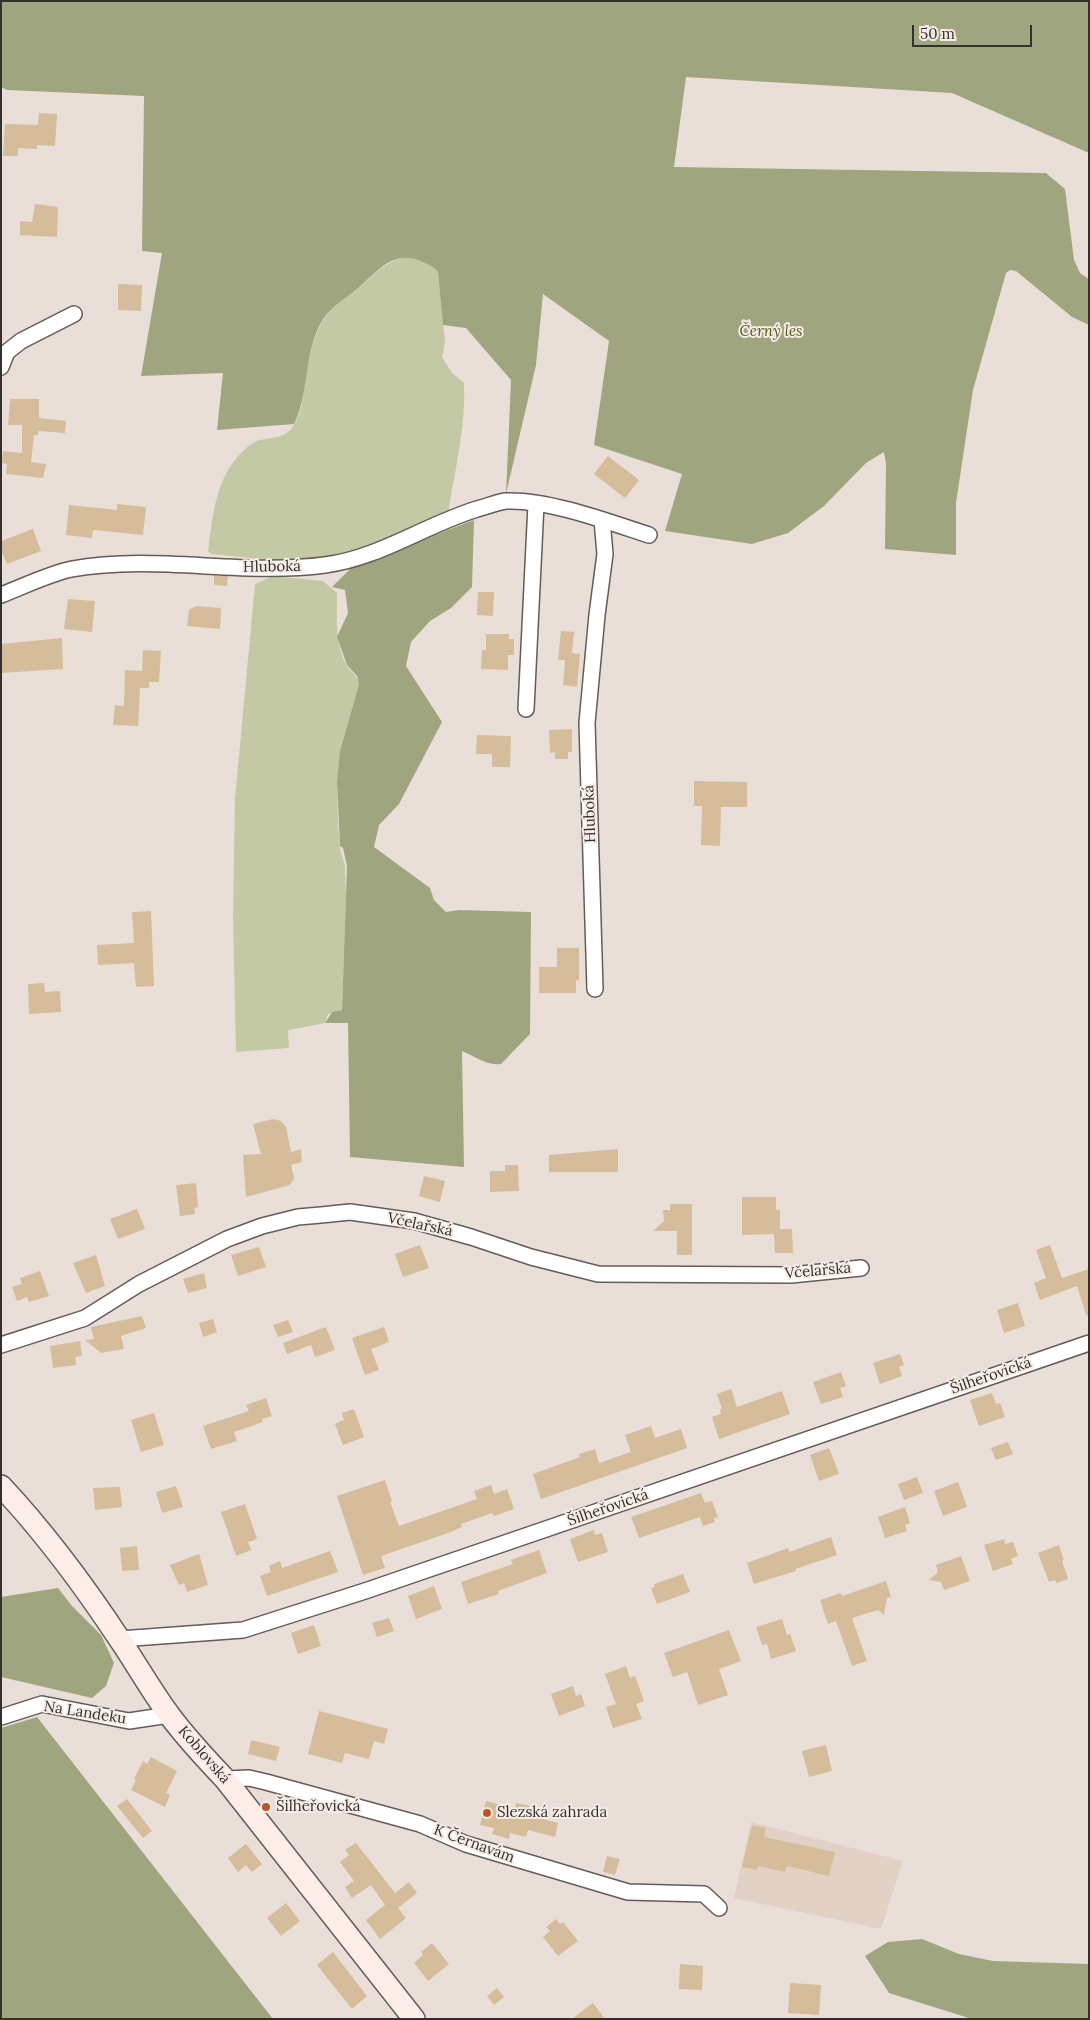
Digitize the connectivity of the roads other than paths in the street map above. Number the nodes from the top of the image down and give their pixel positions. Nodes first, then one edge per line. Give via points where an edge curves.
1 (74, 314) dead end
2 (1, 367) edge
3 (536, 504) junction
4 (602, 520) junction
5 (649, 535) dead end
6 (1, 595) edge
7 (526, 709) dead end
8 (596, 989) dead end
9 (861, 1268) dead end
10 (1089, 1343) edge
11 (1, 1345) edge
12 (1, 1486) edge
13 (120, 1639) junction
14 (169, 1715) junction
15 (1, 1717) edge
16 (226, 1779) junction
17 (719, 1908) dead end
18 (414, 2019) edge

1 - 2 street via 21,341 7,352
3 - 4 street, Hluboká
3 - 6 street, Hluboká via 505,501 449,518 373,553 326,565 273,569 162,563 110,565 70,570
3 - 7 street
4 - 5 street, Hluboká
4 - 8 street, Hluboká via 605,554 587,722
9 - 11 street, Včelařská via 791,1275 598,1274 414,1222 350,1212 289,1219 227,1239 139,1284 85,1318
10 - 13 street, Šilheřovická via 365,1592 243,1630
12 - 13 street, Koblovská via 32,1521
13 - 14 street, Koblovská
14 - 15 street, Na Landeku via 129,1721 42,1704
14 - 16 street, Koblovská via 201,1755
16 - 17 street, K Černavám via 249,1778 384,1813 466,1844 628,1892 704,1894
16 - 18 street, Koblovská

